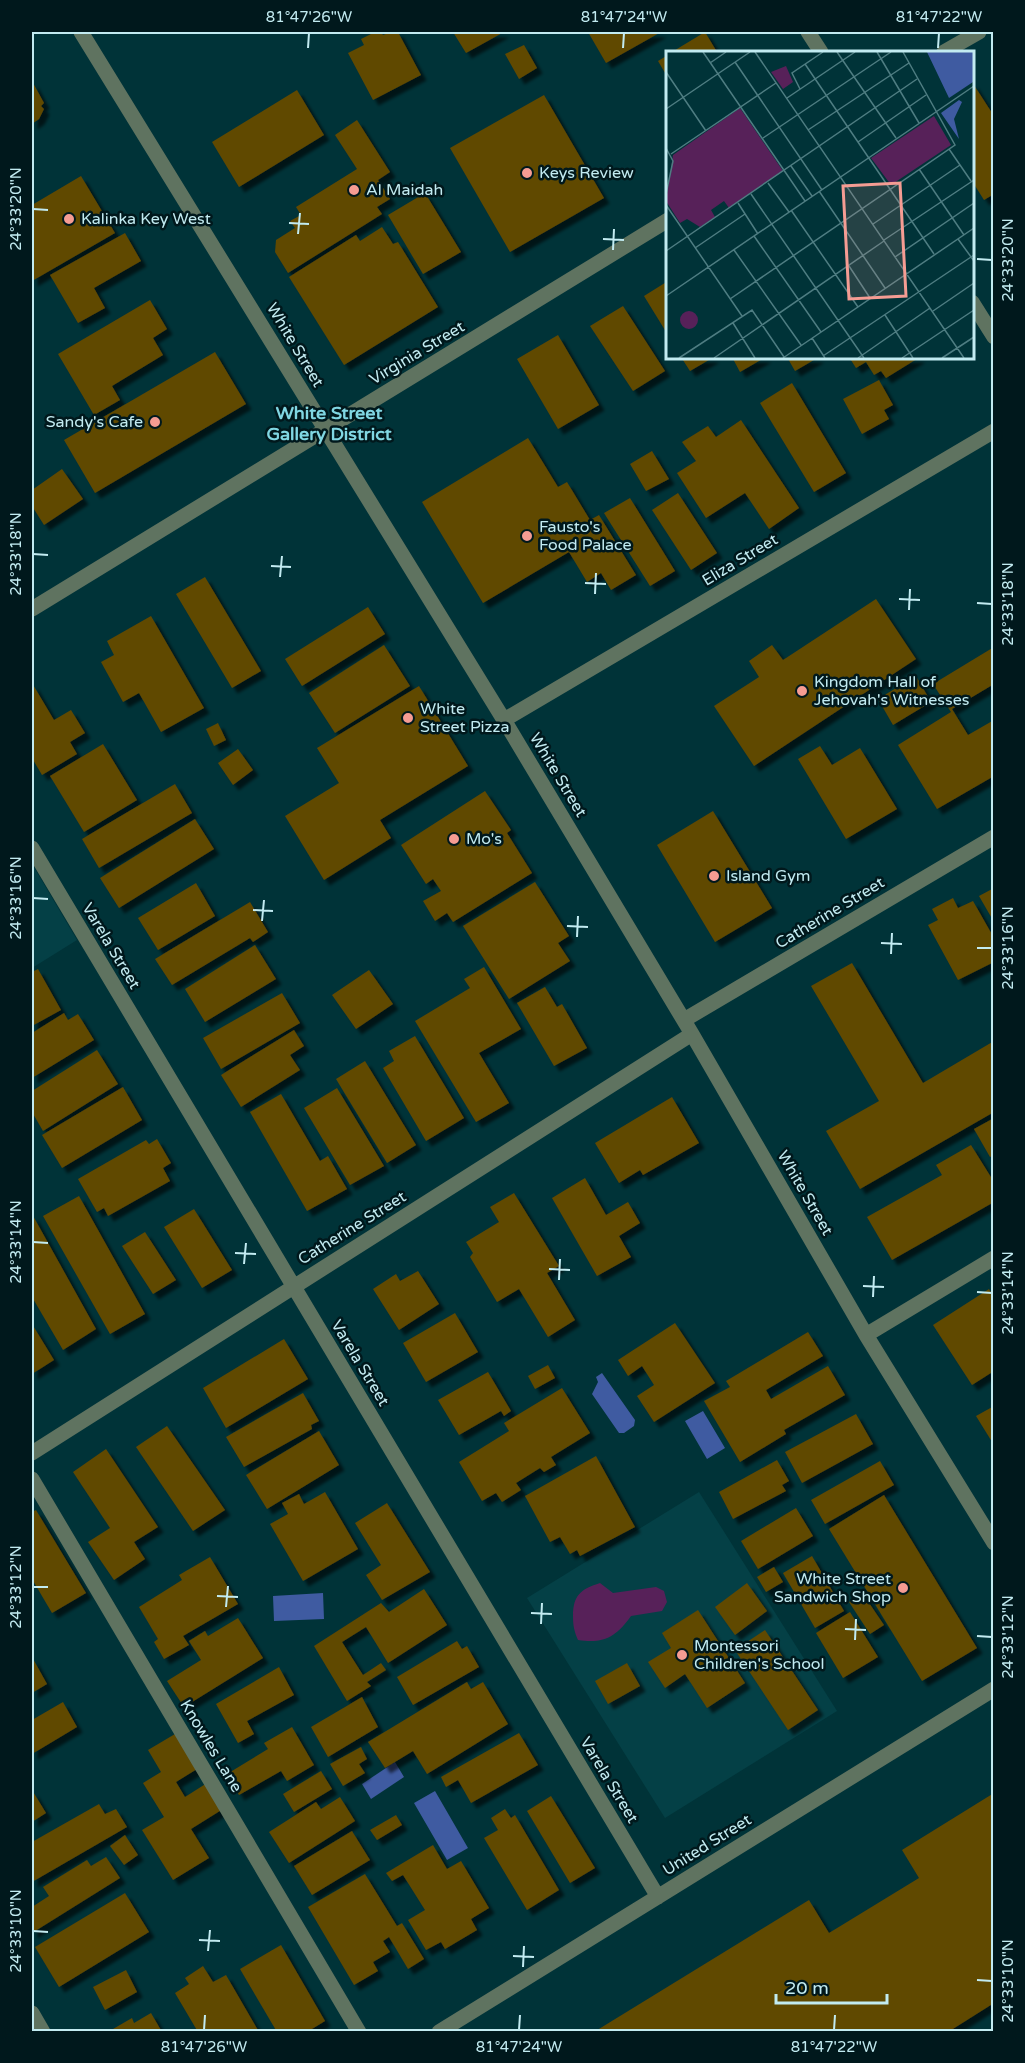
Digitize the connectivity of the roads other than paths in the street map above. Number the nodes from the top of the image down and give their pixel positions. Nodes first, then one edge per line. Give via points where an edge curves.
1 (81, 32) edge
2 (808, 32) edge
3 (979, 32) edge
4 (820, 51) edge
5 (946, 51) edge
6 (666, 221) edge
7 (974, 305) edge
8 (993, 337) edge
9 (326, 430) junction
10 (993, 431) edge
11 (32, 609) edge
12 (504, 720) junction
13 (993, 837) edge
14 (32, 848) edge
15 (684, 1020) junction
16 (692, 1034) junction
17 (993, 1258) edge
18 (293, 1286) junction
19 (866, 1335) junction
20 (32, 1453) edge
21 (32, 1479) edge
22 (993, 1543) edge
23 (993, 1689) edge
24 (658, 1897) junction
25 (32, 2013) edge
26 (43, 2031) edge
27 (359, 2031) edge
28 (439, 2031) edge

1 - 9 street, White Street
2 - 4 street
3 - 5 street
6 - 9 street, Virginia Street
7 - 8 street
9 - 11 street, Virginia Street
9 - 12 street, White Street
10 - 12 street, Eliza Street
12 - 15 street, White Street
13 - 15 street, Catherine Street
14 - 18 street, Varela Street
15 - 16 street, White Street
16 - 18 street, Catherine Street
16 - 19 street, White Street
17 - 19 street
18 - 20 street, Catherine Street
18 - 24 street, Varela Street
19 - 22 street, White Street
21 - 27 street, Knowles Lane
23 - 24 street, United Street
24 - 28 street, United Street
25 - 26 street

